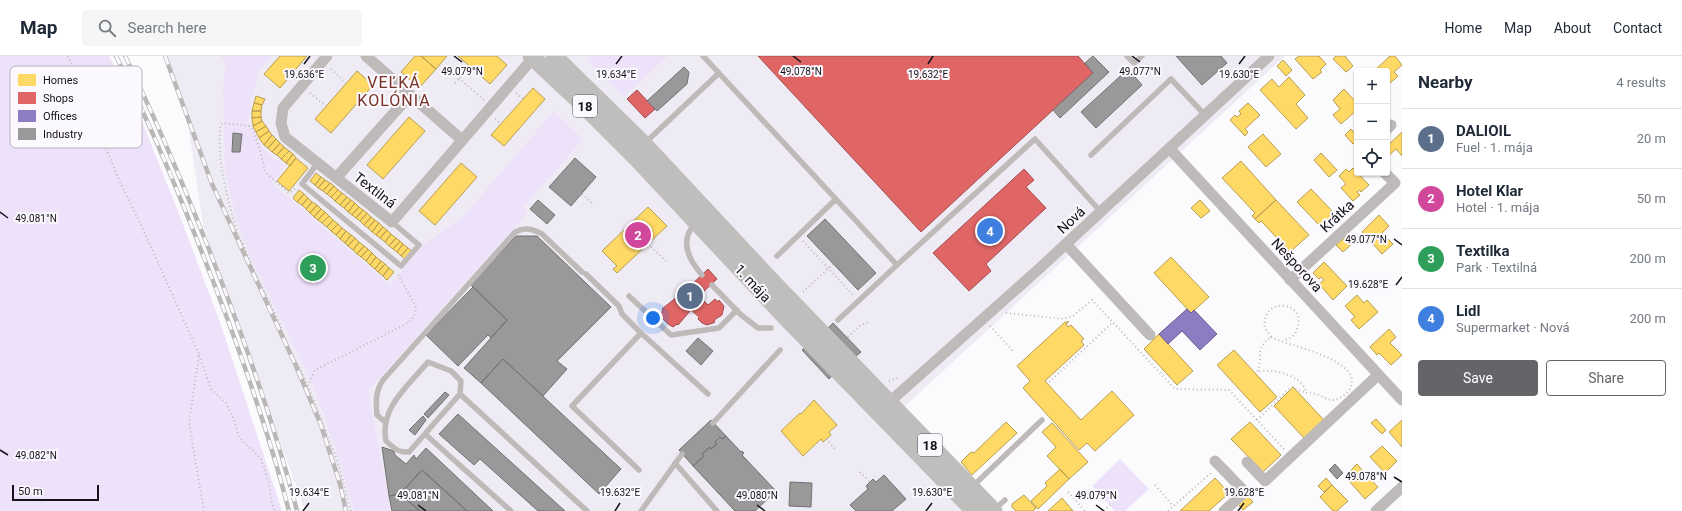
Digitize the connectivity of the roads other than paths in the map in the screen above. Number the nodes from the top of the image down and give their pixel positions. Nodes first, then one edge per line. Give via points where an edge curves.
1 (327, 56) edge
2 (366, 56) edge
3 (554, 56) edge
4 (703, 56) edge
5 (1127, 56) edge
6 (1142, 56) edge
7 (1269, 56) edge
8 (532, 57) edge
9 (719, 73) junction
10 (410, 95) junction
11 (1206, 116) junction
12 (462, 140) junction
13 (1170, 149) junction
14 (640, 151) junction
15 (1091, 155) dead end
16 (317, 164) junction
17 (1388, 176) edge
18 (336, 178) junction
19 (836, 199) junction
20 (1101, 212) junction
21 (392, 222) junction
22 (697, 223) junction
23 (1066, 244) junction
24 (777, 256) dead end
25 (897, 265) junction
26 (702, 275) dead end
27 (1290, 280) junction
28 (712, 284) dead end
29 (629, 296) dead end
30 (737, 310) junction
31 (838, 320) dead end
32 (771, 328) dead end
33 (641, 333) junction
34 (1150, 335) dead end
35 (780, 350) dead end
36 (1378, 375) junction
37 (460, 394) junction
38 (708, 394) dead end
39 (1402, 400) edge
40 (884, 408) junction
41 (1042, 420) dead end
42 (385, 422) junction
43 (714, 423) dead end
44 (425, 434) junction
45 (682, 454) dead end
46 (1247, 462) dead end
47 (675, 463) junction
48 (1217, 463) road end
49 (639, 470) dead end
50 (1402, 487) edge
51 (967, 493) junction
52 (996, 508) edge
53 (511, 511) edge
54 (587, 511) edge
55 (641, 511) edge
56 (717, 511) edge
57 (974, 511) edge
58 (1224, 511) edge
59 (1376, 511) edge

1 - 16 street, Textilná via 285,104 281,116 285,137
2 - 10 street
3 - 14 main road, 1. mája / 18
4 - 9 lane
5 - 6 lane via 1134,63
7 - 11 street, Nová
8 - 12 street, Textilná
8 - 14 main road, 1. mája / 18 via 578,100
9 - 14 lane
9 - 19 lane
10 - 12 street
10 - 18 street
11 - 13 street, Nová
11 - 15 lane via 1171,79
12 - 21 street, Textilná
13 - 20 street, Nová
13 - 27 street, Nešporova
14 - 22 main road, 1. mája / 18
16 - 18 street, Textilná
16 - 21 lane via 302,184 401,266 419,245
17 - 27 street, Krátka via 1394,183
18 - 21 street, Textilná
19 - 24 lane
19 - 25 lane
20 - 23 street, Nová
20 - 25 lane via 1035,139
22 - 26 lane via 688,253
22 - 40 main road, 1. mája / 18
23 - 34 street
23 - 40 street, Nová
25 - 31 lane
27 - 36 street, Nešporova
28 - 30 lane
29 - 30 lane via 671,335 719,328
30 - 32 lane via 758,328
33 - 38 lane
33 - 42 lane via 622,314 619,306 542,234 528,228 521,229 515,232 383,380 377,389 376,400 377,415
33 - 49 lane via 572,406
35 - 43 lane
36 - 39 street, Nešporova
36 - 46 street via 1265,481
37 - 42 lane via 461,381 451,371 428,362 393,403
37 - 44 lane
37 - 54 lane
40 - 51 main road, 1. mája / 18
41 - 51 lane
42 - 44 lane via 386,441 402,453 409,452
44 - 53 lane
45 - 47 lane
47 - 55 lane
47 - 56 lane
48 - 58 street via 1245,492
50 - 59 street
51 - 52 main road, 1. mája / 18
51 - 57 main road, 1. mája / 18

